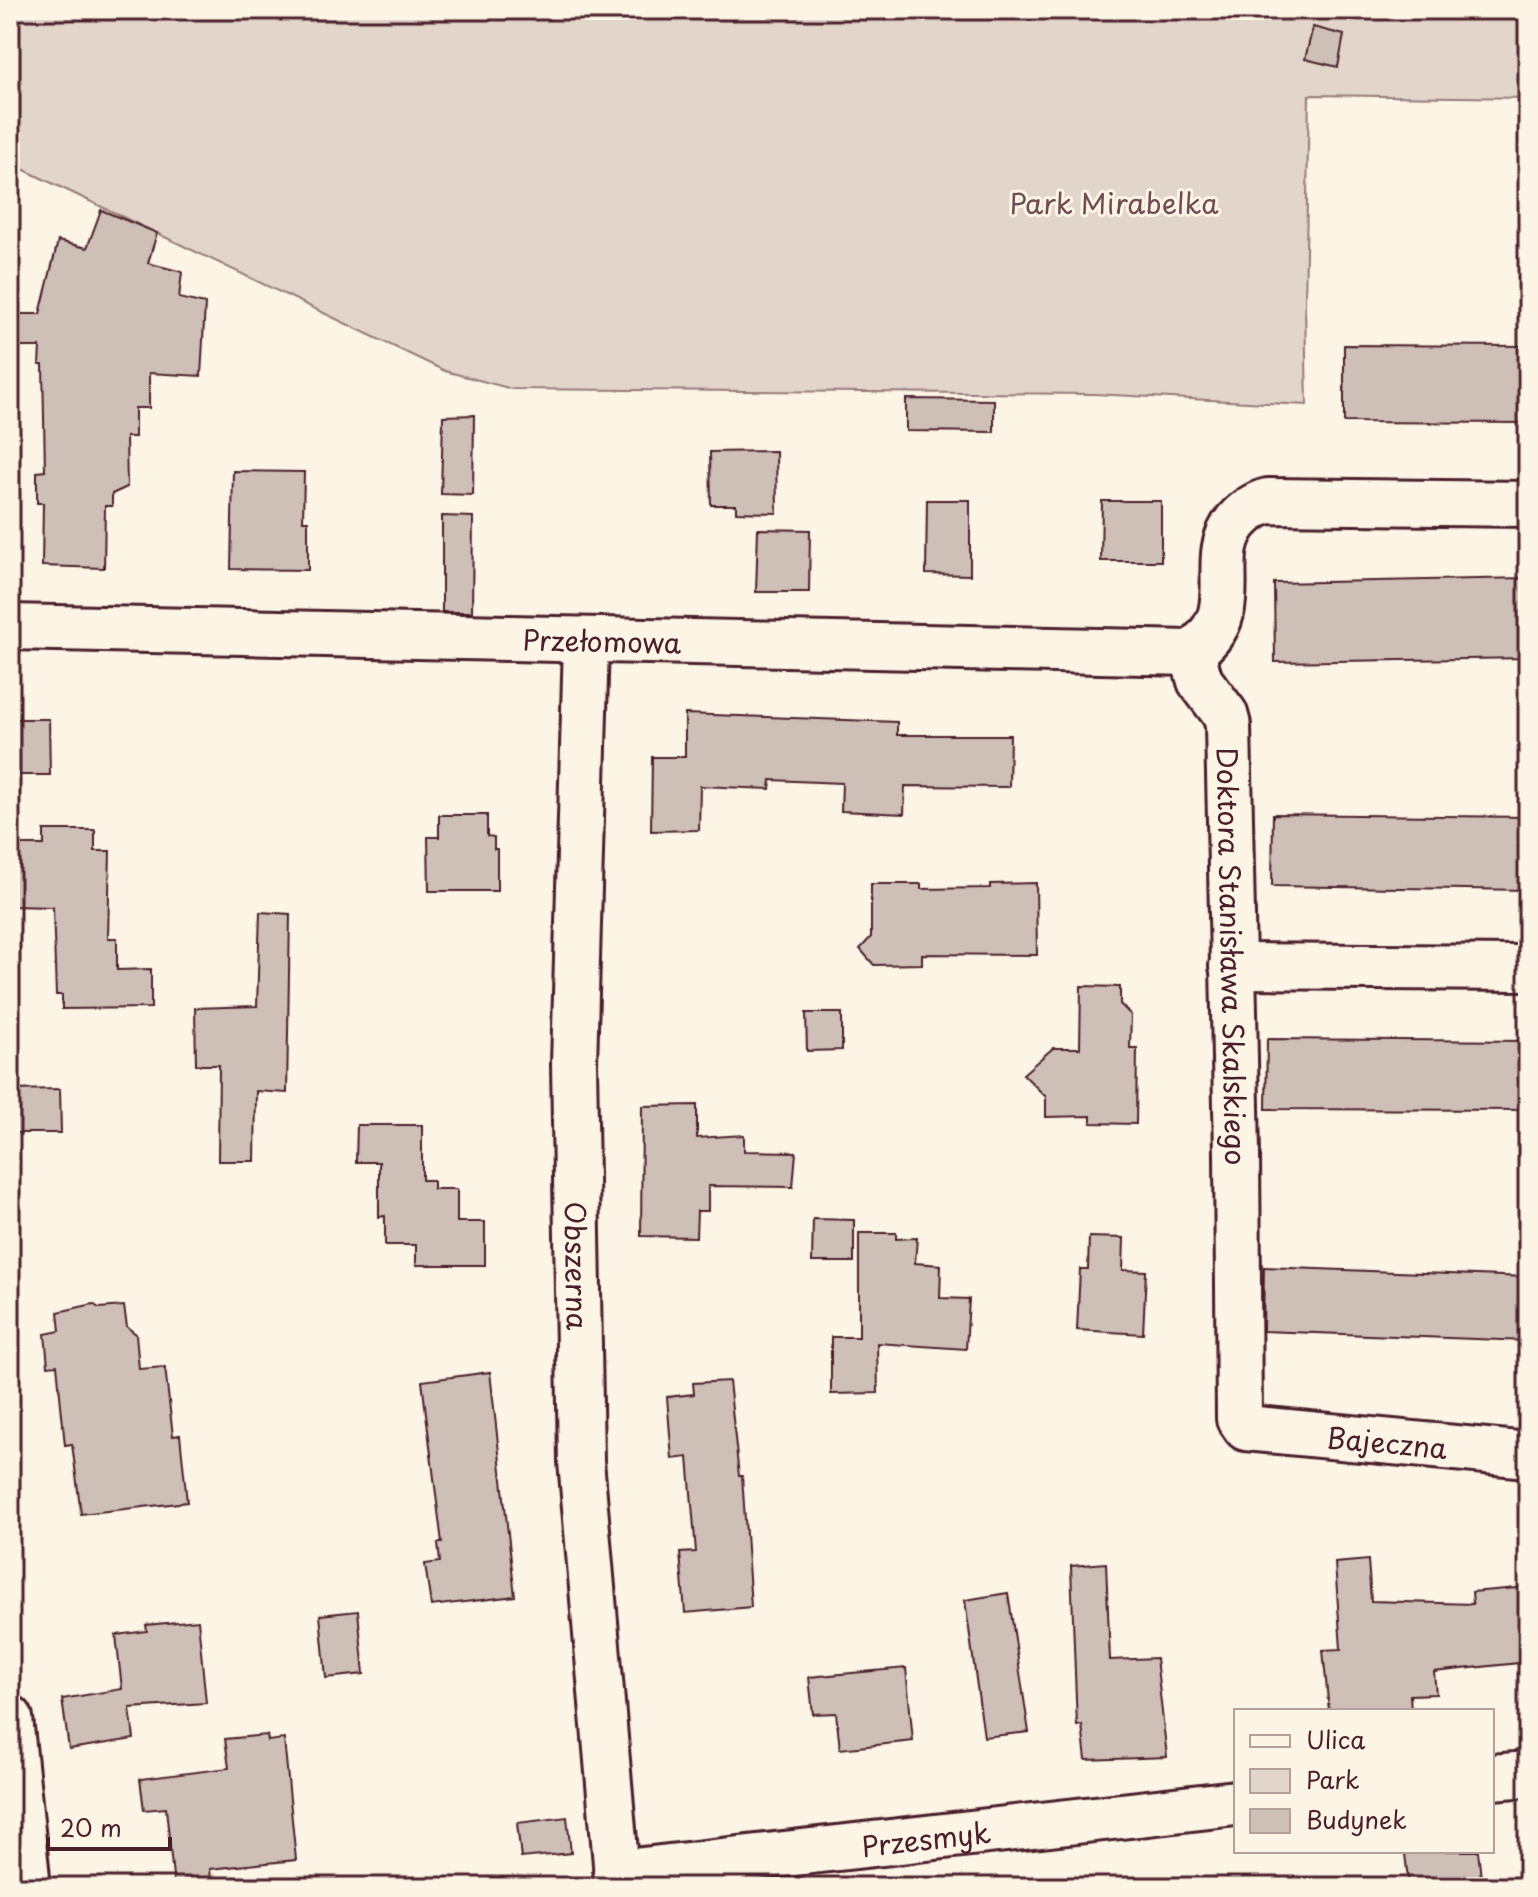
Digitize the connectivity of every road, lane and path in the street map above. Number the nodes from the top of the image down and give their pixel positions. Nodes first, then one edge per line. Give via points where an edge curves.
1 (1528, 504) edge
2 (10, 627) edge
3 (586, 642) junction
4 (1192, 653) junction
5 (1232, 966) junction
6 (1528, 968) edge
7 (1246, 1428) joint
8 (1528, 1455) edge
9 (10, 1718) edge
10 (1528, 1774) edge
11 (1494, 1777) edge
12 (1234, 1803) edge
13 (617, 1880) edge
14 (28, 1887) edge

1 - 4 street via 1268,501 1247,511 1227,535 1222,611 1207,640
2 - 3 street, Przełomowa
3 - 4 street, Przełomowa
3 - 13 street, Obszerna via 574,1064 581,1461
4 - 5 street, Doktora Stanisława Skalskiego via 1200,681 1228,725
5 - 6 street
5 - 7 street, Doktora Stanisława Skalskiego via 1238,1406
7 - 8 street, Bajeczna
9 - 14 street
10 - 11 street
12 - 13 street, Przesmyk

